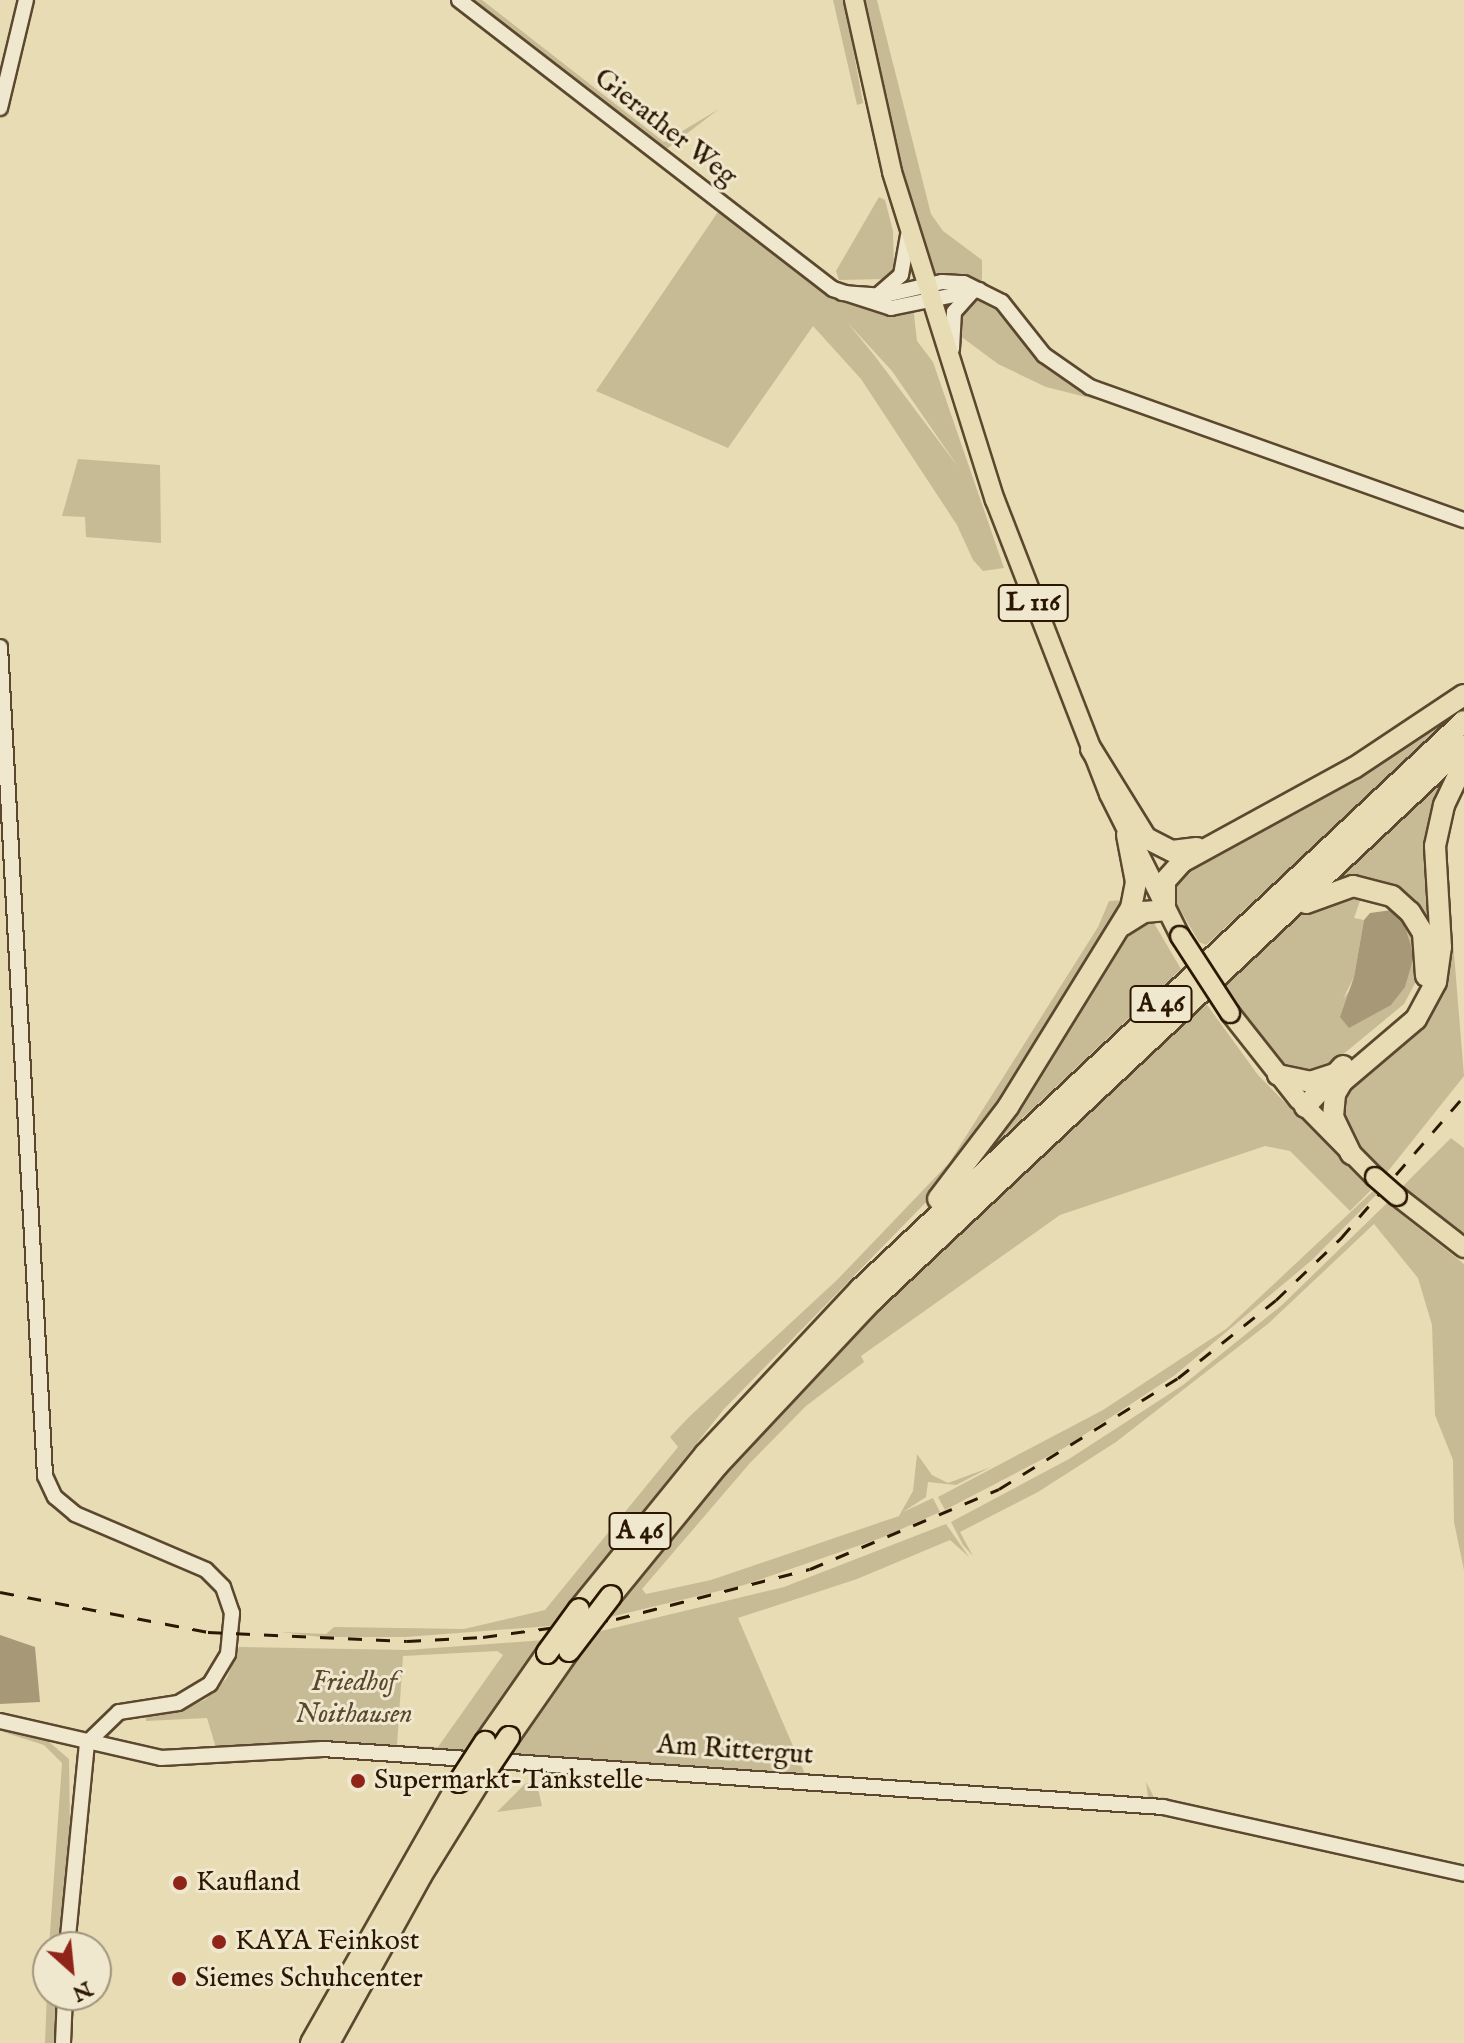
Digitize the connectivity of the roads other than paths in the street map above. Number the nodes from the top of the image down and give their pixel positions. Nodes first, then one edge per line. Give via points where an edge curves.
1 (26, 0) edge
2 (459, 0) edge
3 (854, 0) edge
4 (0, 108) edge
5 (906, 219) junction
6 (979, 290) junction
7 (842, 293) junction
8 (928, 294) junction
9 (873, 297) junction
10 (956, 383) junction
11 (1464, 520) edge
12 (0, 647) edge
13 (1464, 695) edge
14 (1464, 721) edge
15 (1464, 745) edge
16 (1091, 749) junction
17 (1464, 763) edge
18 (1127, 835) junction
19 (1220, 840) junction
20 (5, 855) edge
21 (1165, 910) junction
22 (1118, 930) junction
23 (1243, 952) junction
24 (1278, 1075) junction
25 (1338, 1078) junction
26 (1305, 1107) junction
27 (1351, 1154) junction
28 (1464, 1248) edge
29 (860, 1289) junction
30 (0, 1721) edge
31 (87, 1743) junction
32 (1464, 1874) edge
33 (69, 1931) edge
34 (64, 2011) edge
35 (63, 2043) edge
36 (311, 2043) edge
37 (329, 2043) edge

1 - 4 street
2 - 7 street, Gierather Weg via 719,210
3 - 5 main road, L 116 via 872,99
5 - 8 main road, L 116
5 - 9 street via 904,267 892,287
6 - 8 street
6 - 10 street via 962,299 952,319
6 - 11 street via 1005,305 1050,362 1090,387
7 - 8 street, Gierather Weg via 883,308
7 - 9 street, Gierather Weg
8 - 9 street, Gierather Weg
8 - 10 main road, L 116
10 - 16 main road, L 116 via 1026,586
12 - 20 street
13 - 19 highway via 1354,768
14 - 29 highway, A 46
15 - 23 highway, A 46
16 - 18 main road, L 116
16 - 19 highway via 1150,842 1178,852
17 - 25 highway via 1444,805 1435,846 1441,954 1434,988 1408,1028
18 - 21 main road, L 116
18 - 22 highway via 1135,895
19 - 21 highway via 1170,872 1164,884
20 - 31 street via 45,1476 55,1497 75,1514 206,1570 223,1587 232,1613 227,1658 207,1687 178,1703 119,1712
21 - 22 highway via 1141,914
21 - 24 main road, L 116, bridge via 1230,1013
22 - 29 highway via 992,1130
23 - 25 highway via 1306,903 1336,888 1375,889 1410,912 1427,948 1420,991
23 - 37 highway, A 46, bridge via 832,1342 717,1466 611,1596 509,1737 414,1888
24 - 25 highway via 1310,1082
24 - 26 main road, L 116
25 - 26 highway
25 - 27 highway via 1333,1117
26 - 27 main road, L 116
27 - 28 main road, L 116, bridge
29 - 36 highway, A 46, bridge via 705,1454 579,1609 459,1782
30 - 31 street, Am Rittergut
31 - 32 street, Am Rittergut via 161,1758 323,1749 1151,1806 1209,1814
31 - 33 street
34 - 35 street

